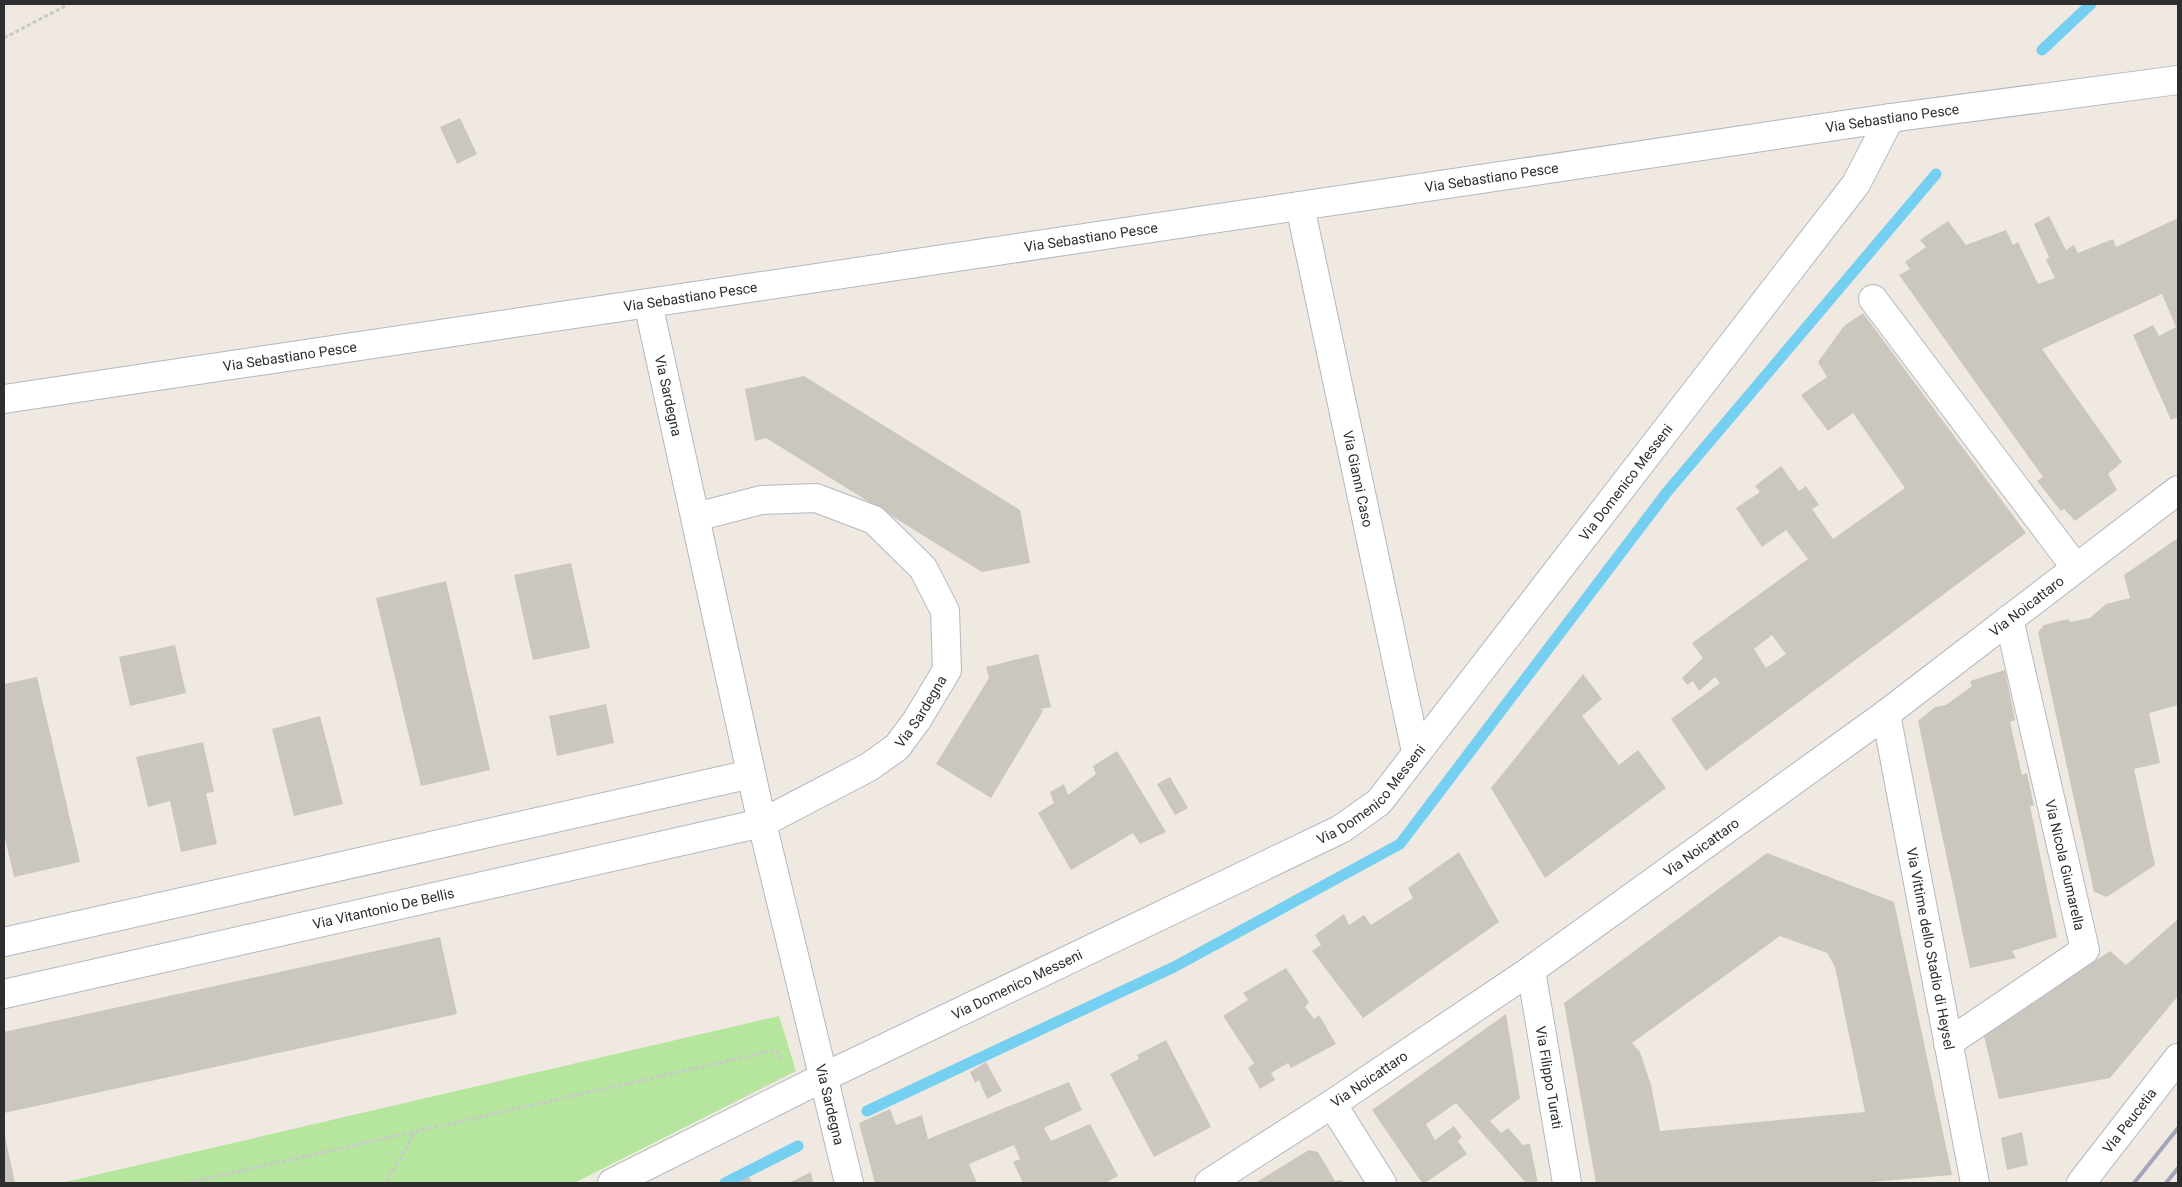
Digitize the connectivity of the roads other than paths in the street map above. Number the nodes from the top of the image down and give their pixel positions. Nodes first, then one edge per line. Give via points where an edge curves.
1 (2178, 80) edge
2 (1890, 118) junction
3 (1300, 206) junction
4 (1873, 299) dead end
5 (648, 303) junction
6 (4, 399) edge
7 (2178, 490) edge
8 (696, 517) junction
9 (2076, 568) junction
10 (2009, 619) junction
11 (1886, 714) junction
12 (1416, 752) junction
13 (751, 774) junction
14 (762, 823) junction
15 (4, 942) edge
16 (1531, 970) junction
17 (4, 994) edge
18 (1948, 1043) junction
19 (2178, 1058) edge
20 (822, 1078) junction
21 (1332, 1104) junction
22 (612, 1183) edge
23 (849, 1183) edge
24 (1209, 1183) edge
25 (1382, 1183) edge
26 (1567, 1183) edge
27 (1975, 1183) edge
28 (2082, 1183) edge

1 - 2 street, Via Sebastiano Pesce
2 - 3 street, Via Sebastiano Pesce
2 - 12 street, Via Domenico Messeni via 1856,184
3 - 5 street, Via Sebastiano Pesce
3 - 12 street, Via Gianni Caso
4 - 9 street
5 - 6 street, Via Sebastiano Pesce
5 - 8 street, Via Sardegna
7 - 9 street, Via Noicattaro
8 - 13 street, Via Sardegna
8 - 14 street, Via Sardegna via 761,500 816,498 874,520 923,568 945,612 948,670 898,747 869,767
9 - 10 street, Via Noicattaro
10 - 11 street, Via Noicattaro
10 - 18 street, Via Nicola Giumarella via 2085,950
11 - 16 street, Via Noicattaro
11 - 18 street, Via Vittime dello Stadio di Heysel
12 - 20 street, Via Domenico Messeni via 1379,802 1341,828
13 - 14 street, Via Sardegna
13 - 15 street
14 - 17 street, Via Vitantonio De Bellis
14 - 20 street, Via Sardegna
16 - 21 street, Via Noicattaro
16 - 26 street, Via Filippo Turati
18 - 27 street, Via Vittime dello Stadio di Heysel
19 - 28 street, Via Peucetia
20 - 22 street, Via Domenico Messeni
20 - 23 street, Via Sardegna
21 - 24 street, Via Noicattaro
21 - 25 street

